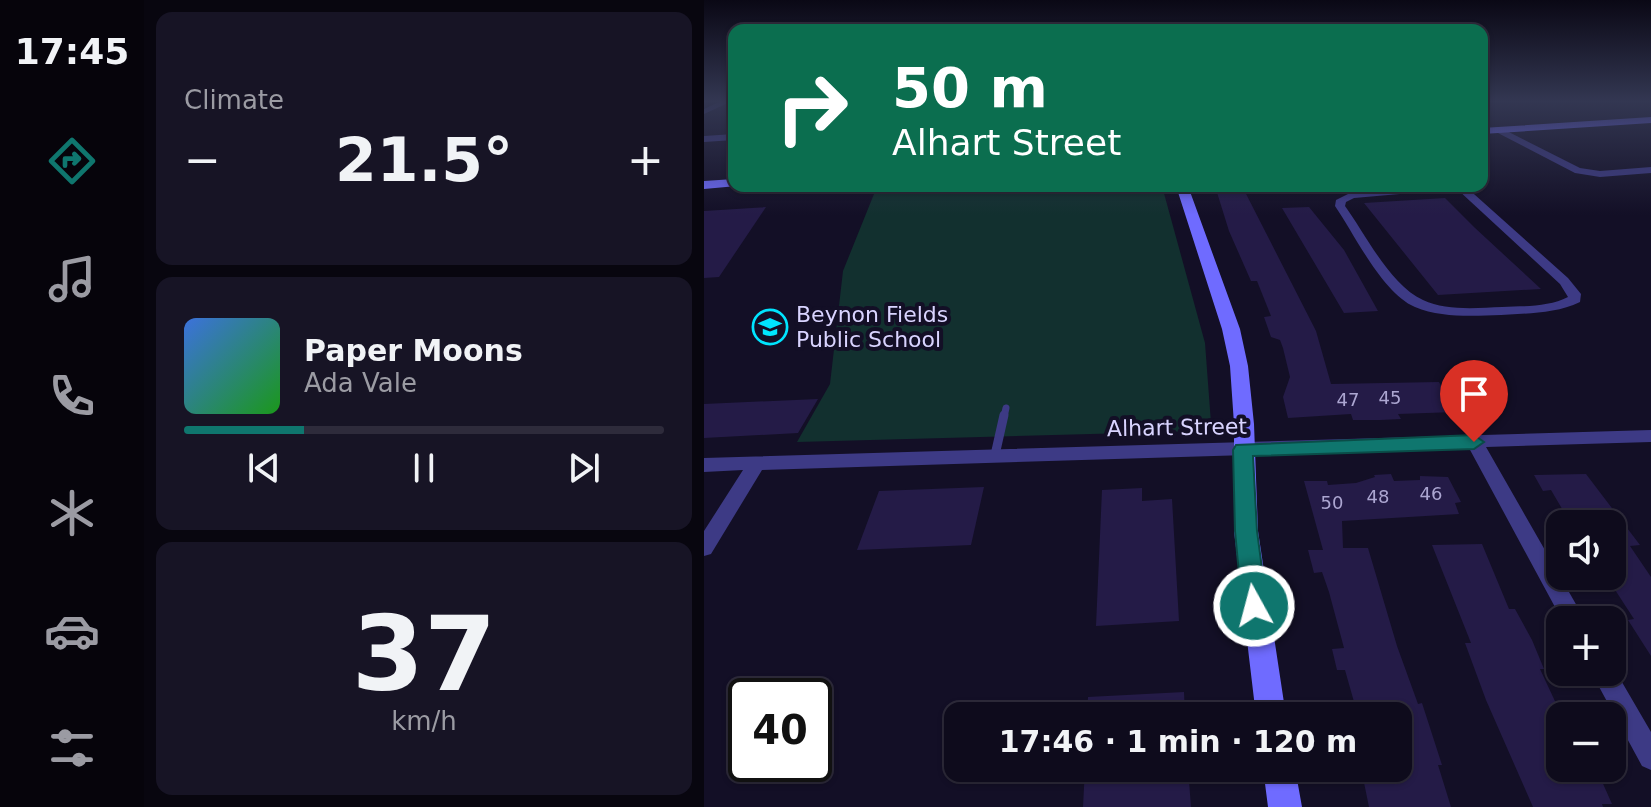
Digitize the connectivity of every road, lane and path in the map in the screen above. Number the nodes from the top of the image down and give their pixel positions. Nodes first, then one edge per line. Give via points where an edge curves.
1 (1518, 140) edge
2 (1651, 170) edge
3 (728, 183) edge
4 (704, 185) edge
5 (1184, 192) edge
6 (1388, 192) edge
7 (1466, 192) edge
8 (1006, 408) dead end
9 (1651, 436) edge
10 (1474, 442) junction
11 (1243, 450) junction
12 (995, 455) junction
13 (757, 463) junction
14 (704, 465) edge
15 (704, 548) edge
16 (1566, 606) edge
17 (1611, 686) edge
18 (1269, 702) edge
19 (1651, 757) edge
20 (1281, 782) edge
21 (1285, 807) edge

1 - 2 street via 1578,171
3 - 4 street
5 - 11 street via 1231,329 1239,366
6 - 7 street via 1352,195 1340,206 1404,295 1426,307 1451,310 1559,307 1575,299 1571,288
8 - 12 lane
9 - 10 street, Alhart Street
10 - 11 street, Alhart Street
10 - 16 street
11 - 12 street, Alhart Street
11 - 18 street via 1246,531
12 - 13 street, Alhart Street
13 - 14 street, Alhart Street
13 - 15 street
17 - 19 street
20 - 21 street

